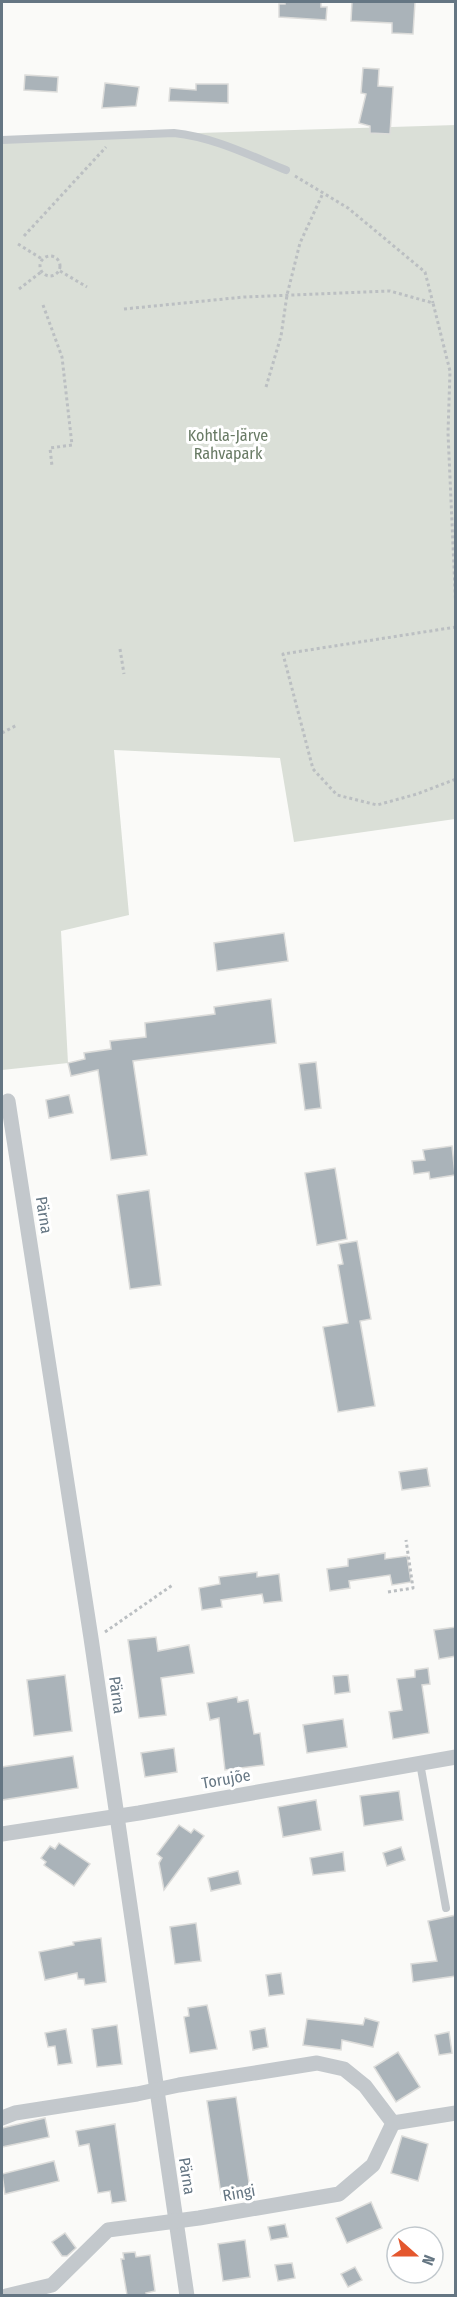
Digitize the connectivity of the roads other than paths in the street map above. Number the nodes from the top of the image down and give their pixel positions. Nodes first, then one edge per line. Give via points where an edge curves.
1 (2, 140) edge
2 (286, 170) road end
3 (8, 1101) dead end
4 (456, 1757) edge
5 (420, 1763) junction
6 (116, 1816) junction
7 (2, 1834) edge
8 (446, 1908) dead end
9 (156, 2090) junction
10 (456, 2114) edge
11 (2, 2118) edge
12 (393, 2123) junction
13 (175, 2221) junction
14 (6, 2295) edge
15 (187, 2295) edge

1 - 2 lane via 190,135
3 - 6 street, Pärna
4 - 5 street, Torujõe
5 - 6 street, Torujõe
5 - 8 lane
6 - 7 street, Torujõe
6 - 9 street, Pärna
9 - 11 street
9 - 12 street via 317,2063 344,2069 365,2086
9 - 13 street, Pärna
10 - 12 street
12 - 13 street, Ringi via 373,2165 339,2194
13 - 14 street, Ringi via 108,2229 52,2285
13 - 15 street, Pärna

